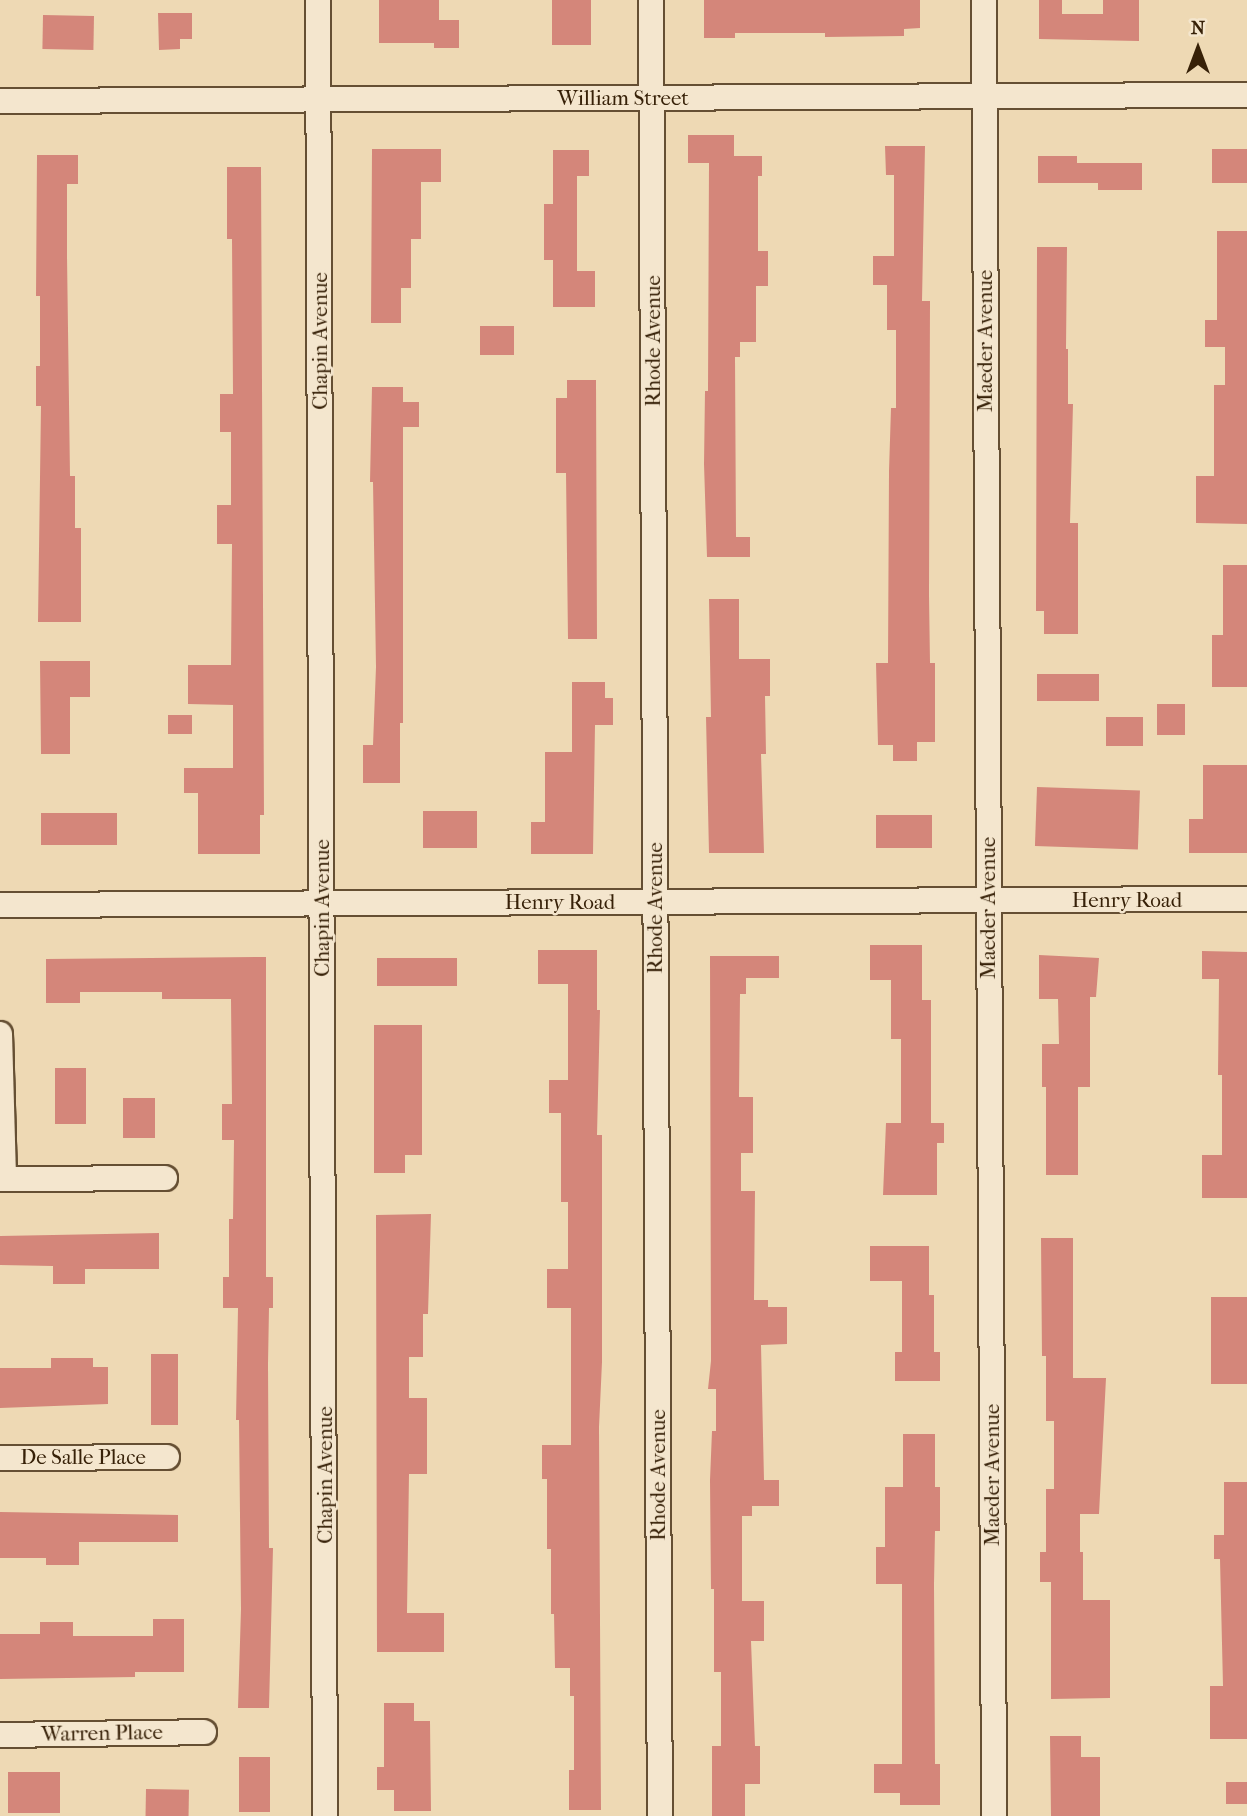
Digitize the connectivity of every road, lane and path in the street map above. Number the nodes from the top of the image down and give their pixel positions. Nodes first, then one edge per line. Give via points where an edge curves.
1 (318, 0) edge
2 (651, 0) edge
3 (984, 0) edge
4 (1247, 95) edge
5 (984, 96) junction
6 (652, 97) junction
7 (319, 99) junction
8 (0, 101) edge
9 (1247, 899) edge
10 (988, 900) junction
11 (655, 901) junction
12 (322, 904) junction
13 (0, 905) edge
14 (0, 1034) edge
15 (165, 1178) dead end
16 (2, 1179) edge
17 (167, 1457) dead end
18 (0, 1458) edge
19 (204, 1731) dead end
20 (0, 1735) edge
21 (325, 1816) edge
22 (660, 1816) edge
23 (994, 1816) edge

1 - 7 street, Chapin Avenue
2 - 6 street, Rhode Avenue
3 - 5 street, Maeder Avenue
4 - 5 street, William Street
5 - 6 street, William Street
5 - 10 street, Maeder Avenue
6 - 7 street, William Street
6 - 11 street, Rhode Avenue
7 - 8 street, William Street
7 - 12 street, Chapin Avenue
9 - 10 street, Henry Road
10 - 11 street, Henry Road
10 - 23 street, Maeder Avenue
11 - 12 street, Henry Road
11 - 22 street, Rhode Avenue
12 - 13 street, Henry Road
12 - 21 street, Chapin Avenue
14 - 16 street
15 - 16 street
17 - 18 street, De Salle Place
19 - 20 street, Warren Place

